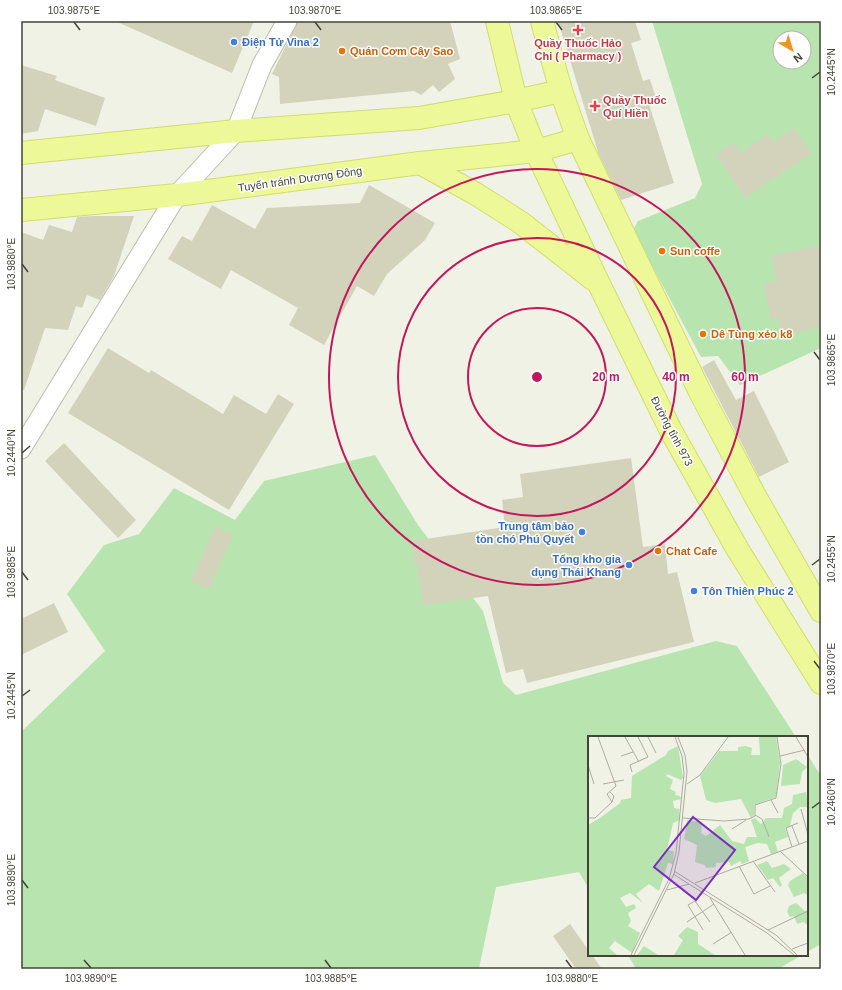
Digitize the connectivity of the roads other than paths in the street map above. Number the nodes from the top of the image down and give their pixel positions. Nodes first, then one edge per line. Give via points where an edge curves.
1 (287, 21) edge
2 (497, 21) edge
3 (542, 21) edge
4 (561, 91) junction
5 (516, 101) junction
6 (236, 130) junction
7 (578, 139) junction
8 (536, 151) junction
9 (21, 153) edge
10 (420, 163) junction
11 (177, 196) junction
12 (21, 210) edge
13 (598, 282) junction
14 (21, 449) edge
15 (821, 611) edge
16 (821, 683) edge

1 - 6 street via 262,65
2 - 5 main road, Đường tỉnh 973
3 - 4 main road
4 - 5 main road
4 - 7 main road
5 - 6 main road via 419,118
5 - 8 main road, Đường tỉnh 973
6 - 9 main road
6 - 11 street
7 - 8 main road, Tuyến tránh Dương Đông
7 - 15 main road via 700,392 755,496
8 - 10 main road, Tuyến tránh Dương Đông
8 - 13 main road, Đường tỉnh 973
10 - 11 main road, Tuyến tránh Dương Đông
10 - 13 main road via 520,222
11 - 12 main road, Tuyến tránh Dương Đông
11 - 14 street
13 - 16 main road, Đường tỉnh 973 via 671,431 738,550

